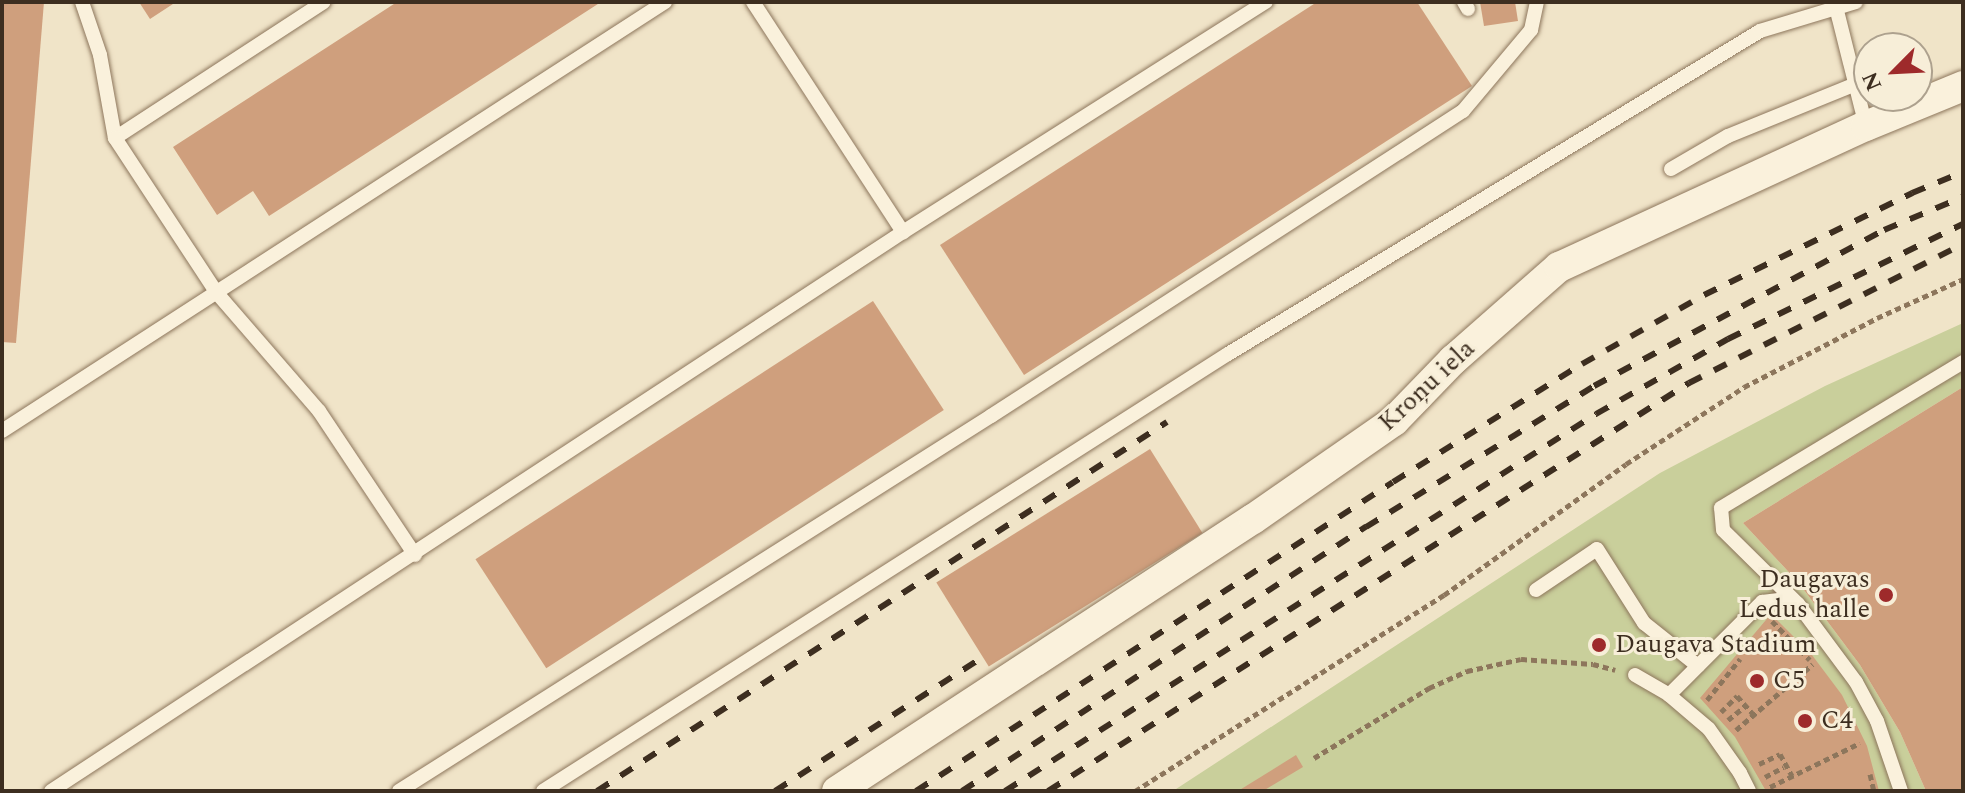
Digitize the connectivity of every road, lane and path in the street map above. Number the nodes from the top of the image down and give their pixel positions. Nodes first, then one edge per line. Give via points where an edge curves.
1 (82, 2) edge
2 (324, 2) edge
3 (665, 2) edge
4 (753, 2) edge
5 (1266, 2) edge
6 (1537, 2) edge
7 (1856, 2) edge
8 (1836, 7) junction
9 (1853, 72) edge
10 (1853, 85) edge
11 (1963, 86) edge
12 (1863, 112) edge
13 (1866, 126) junction
14 (115, 138) junction
15 (1671, 169) dead end
16 (903, 232) junction
17 (1963, 279) edge
18 (216, 292) junction
19 (1963, 362) edge
20 (2, 431) edge
21 (415, 555) junction
22 (1536, 590) dead end
23 (1798, 604) junction
24 (1771, 621) dead end
25 (1813, 664) junction
26 (1698, 666) junction
27 (1820, 672) dead end
28 (1635, 675) joint
29 (1669, 695) junction
30 (1744, 707) dead end
31 (1720, 712) dead end
32 (1753, 714) junction
33 (1728, 720) dead end
34 (1736, 730) dead end
35 (1854, 730) dead end
36 (1860, 743) junction
37 (1863, 751) dead end
38 (1314, 758) dead end
39 (1758, 765) dead end
40 (1784, 767) dead end
41 (1869, 771) dead end
42 (1792, 776) junction
43 (1765, 777) dead end
44 (1770, 787) dead end
45 (51, 791) edge
46 (399, 791) edge
47 (543, 791) edge
48 (837, 791) edge
49 (1135, 791) edge
50 (1749, 791) edge
51 (1874, 791) edge
52 (1901, 791) edge

1 - 14 lane via 100,55
2 - 14 lane
3 - 18 lane
4 - 16 lane
5 - 16 lane
6 - 46 lane via 1531,30 1463,111
7 - 8 lane
8 - 9 lane
8 - 47 lane via 1760,31 1455,215
10 - 15 lane via 1728,136
11 - 13 street, Kroņu iela
12 - 13 lane
13 - 48 street, Kroņu iela via 1559,267 1453,360 1394,421
14 - 18 lane
16 - 21 lane
17 - 49 path via 1744,387 1444,595
18 - 20 lane
18 - 21 lane via 319,411
19 - 23 lane via 1721,508 1723,530
21 - 45 lane
22 - 26 lane via 1597,549 1644,623
23 - 26 lane via 1762,602
23 - 52 lane via 1856,682 1877,721
24 - 25 path
25 - 27 path
25 - 32 path
26 - 29 lane
28 - 29 lane
28 - 38 path via 1593,664 1521,659 1467,671 1429,688
29 - 50 lane via 1709,729
30 - 33 path
31 - 32 path via 1737,696
32 - 34 path
35 - 36 path
36 - 37 path
36 - 42 path
39 - 42 path via 1780,754
40 - 43 path
41 - 51 path
42 - 44 path

